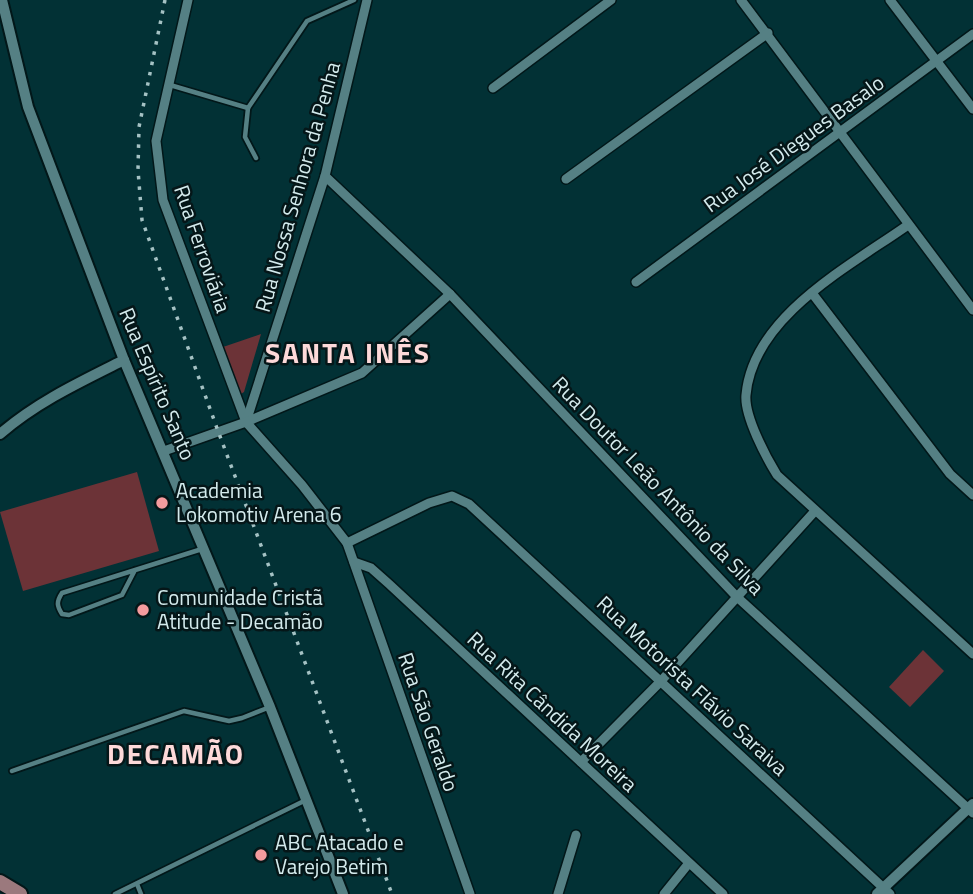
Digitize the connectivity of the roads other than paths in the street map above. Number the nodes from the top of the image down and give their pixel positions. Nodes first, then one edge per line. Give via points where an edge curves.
1 (2, 0) edge
2 (188, 0) edge
3 (354, 0) edge
4 (367, 0) edge
5 (611, 0) edge
6 (741, 0) edge
7 (890, 0) edge
8 (768, 33) junction
9 (973, 34) edge
10 (937, 61) junction
11 (169, 84) junction
12 (493, 88) dead end
13 (248, 108) junction
14 (973, 109) edge
15 (841, 131) junction
16 (256, 158) dead end
17 (325, 176) junction
18 (566, 179) dead end
19 (908, 225) junction
20 (636, 282) dead end
21 (812, 293) junction
22 (450, 294) junction
23 (973, 310) edge
24 (124, 360) junction
25 (246, 422) junction
26 (0, 434) edge
27 (164, 451) junction
28 (973, 495) edge
29 (815, 511) junction
30 (347, 543) junction
31 (204, 549) junction
32 (354, 562) junction
33 (135, 570) junction
34 (737, 597) junction
35 (973, 654) edge
36 (661, 681) junction
37 (270, 706) junction
38 (581, 762) junction
39 (12, 771) dead end
40 (305, 801) junction
41 (971, 809) edge
42 (576, 835) dead end
43 (689, 863) junction
44 (0, 882) edge
45 (137, 884) junction
46 (883, 892) edge
47 (20, 894) edge
48 (115, 894) edge
49 (141, 894) edge
50 (343, 894) edge
51 (470, 894) edge
52 (558, 894) edge
53 (664, 894) edge
54 (723, 894) edge

1 - 24 street, Rua Espírito Santo via 28,107
2 - 11 street, Rua Ferroviária
3 - 13 lane via 307,21
4 - 17 street, Rua Nossa Senhora da Penha
5 - 12 street
6 - 8 street
7 - 10 street
8 - 15 street
8 - 18 street
9 - 10 street, Rua José Diegues Basalo
10 - 14 street
10 - 15 street, Rua José Diegues Basalo
11 - 13 lane
11 - 25 street, Rua Ferroviária via 156,141 163,200
13 - 16 lane via 245,137
15 - 19 street
15 - 20 street, Rua José Diegues Basalo
17 - 22 street, Rua Doutor Leão Antônio da Silva
17 - 25 street, Rua Nossa Senhora da Penha
19 - 21 street
19 - 23 street
21 - 28 street via 950,474
21 - 29 street via 785,316 755,357 746,397 759,443 777,475
22 - 25 street via 362,373
22 - 34 street, Rua Doutor Leão Antônio da Silva
24 - 26 street via 47,399
24 - 27 street, Rua Espírito Santo
25 - 27 street
25 - 30 street, Rua São Geraldo
27 - 31 street, Rua Espírito Santo
29 - 34 street
29 - 35 street
30 - 32 street, Rua São Geraldo
30 - 36 street, Rua Motorista Flávio Saraiva via 429,503 452,496 469,503
31 - 33 lane
31 - 37 street, Rua Espírito Santo
32 - 38 street, Rua Rita Cândida Moreira via 371,568
32 - 51 street, Rua São Geraldo
33 - 33 lane via 62,593 57,607 69,615 122,595
34 - 36 street
34 - 41 street, Rua Doutor Leão Antônio da Silva
36 - 38 street
36 - 46 street, Rua Motorista Flávio Saraiva
37 - 39 lane via 229,721 184,711
37 - 40 street, Rua Espírito Santo
38 - 43 street, Rua Rita Cândida Moreira
40 - 45 lane
40 - 50 street, Rua Espírito Santo
41 - 46 street
42 - 52 street
43 - 53 street
43 - 54 street, Rua Rita Cândida Moreira
44 - 47 main road
45 - 48 lane
45 - 49 lane

